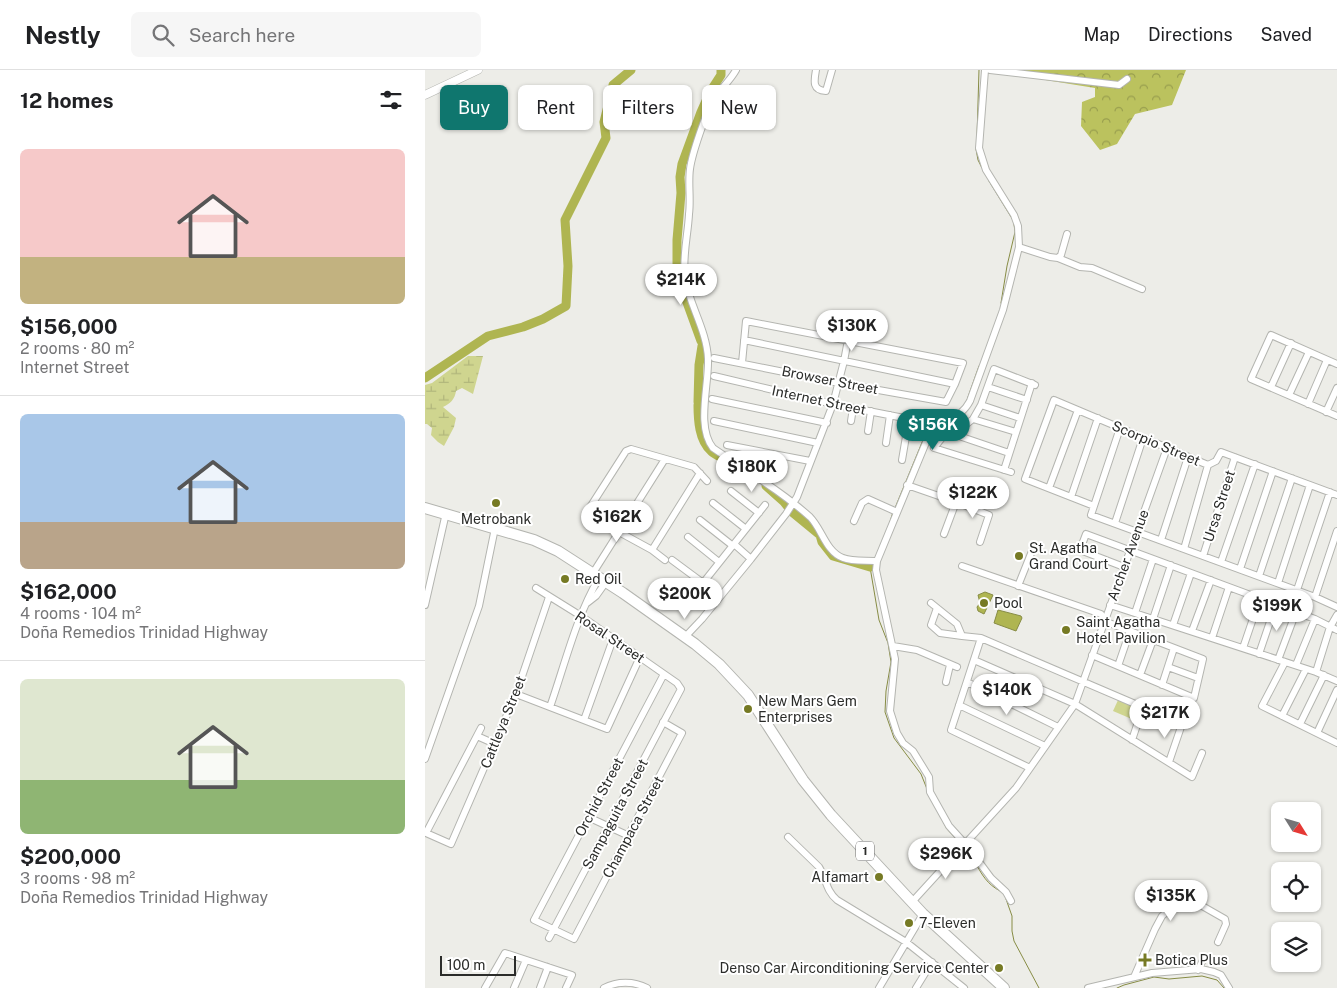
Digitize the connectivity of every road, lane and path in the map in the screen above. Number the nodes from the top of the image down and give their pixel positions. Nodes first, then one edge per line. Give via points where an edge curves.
1 (478, 70) edge
2 (736, 70) edge
3 (816, 70) edge
4 (832, 70) edge
5 (985, 70) edge
6 (991, 70) edge
7 (1127, 79) dead end
8 (425, 95) edge
9 (1067, 234) dead end
10 (1019, 247) junction
11 (1058, 258) junction
12 (1142, 289) dead end
13 (745, 340) junction
14 (848, 340) junction
15 (1291, 344) junction
16 (1309, 352) junction
17 (714, 358) dead end
18 (1327, 360) junction
19 (844, 361) junction
20 (742, 363) junction
21 (1337, 364) edge
22 (714, 376) dead end
23 (839, 383) junction
24 (955, 384) junction
25 (988, 387) junction
26 (1271, 388) junction
27 (1337, 388) edge
28 (1289, 395) junction
29 (713, 399) dead end
30 (1027, 400) junction
31 (833, 404) junction
32 (1308, 404) junction
33 (981, 405) junction
34 (853, 408) junction
35 (1078, 410) junction
36 (871, 411) junction
37 (1326, 412) junction
38 (890, 415) junction
39 (1337, 416) edge
40 (909, 418) junction
41 (1020, 418) junction
42 (1098, 418) junction
43 (973, 419) junction
44 (714, 421) dead end
45 (851, 421) dead end
46 (827, 423) junction
47 (1120, 428) junction
48 (937, 429) junction
49 (868, 431) dead end
50 (1016, 432) junction
51 (949, 434) junction
52 (1143, 438) junction
53 (818, 442) junction
54 (886, 443) dead end
55 (727, 445) dead end
56 (1167, 448) junction
57 (1009, 453) junction
58 (1235, 457) junction
59 (1188, 458) junction
60 (665, 459) junction
61 (902, 460) dead end
62 (810, 461) junction
63 (1255, 464) junction
64 (1208, 465) junction
65 (1273, 471) junction
66 (700, 473) junction
67 (1292, 478) junction
68 (707, 481) dead end
69 (1310, 485) junction
70 (907, 486) junction
71 (1049, 488) junction
72 (731, 491) dead end
73 (1329, 492) junction
74 (1337, 495) edge
75 (1071, 498) junction
76 (713, 502) dead end
77 (956, 502) junction
78 (765, 505) dead end
79 (792, 505) junction
80 (1094, 506) junction
81 (425, 508) edge
82 (895, 511) junction
83 (446, 513) junction
84 (759, 513) junction
85 (700, 520) dead end
86 (854, 521) dead end
87 (1115, 523) junction
88 (495, 528) junction
89 (746, 529) junction
90 (1137, 531) junction
91 (1337, 531) edge
92 (619, 532) junction
93 (944, 534) dead end
94 (688, 537) dead end
95 (1161, 540) junction
96 (980, 542) dead end
97 (733, 545) junction
98 (1184, 549) junction
99 (652, 550) junction
100 (1130, 550) junction
101 (1031, 551) dead end
102 (1203, 556) junction
103 (751, 559) junction
104 (1153, 559) junction
105 (877, 561) junction
106 (719, 562) junction
107 (1221, 562) junction
108 (1171, 565) junction
109 (963, 566) dead end
110 (1124, 567) junction
111 (1240, 569) junction
112 (1191, 573) junction
113 (1259, 576) junction
114 (599, 578) junction
115 (1211, 580) junction
116 (1278, 583) junction
117 (1018, 586) junction
118 (1229, 587) junction
119 (536, 588) dead end
120 (1297, 590) junction
121 (549, 597) junction
122 (1315, 597) junction
123 (1260, 598) junction
124 (1276, 604) junction
125 (425, 605) edge
126 (1110, 605) junction
127 (1337, 607) edge
128 (1296, 612) junction
129 (1135, 613) junction
130 (1337, 615) edge
131 (581, 616) junction
132 (1153, 619) junction
133 (1315, 619) junction
134 (1104, 621) junction
135 (1173, 625) junction
136 (1334, 629) edge
137 (1130, 631) junction
138 (1192, 632) junction
139 (962, 636) junction
140 (685, 637) junction
141 (981, 638) junction
142 (1212, 638) junction
143 (613, 639) junction
144 (1153, 640) junction
145 (893, 646) junction
146 (1174, 648) junction
147 (1243, 648) junction
148 (1259, 654) junction
149 (1092, 655) junction
150 (639, 657) junction
151 (974, 660) junction
152 (1282, 661) junction
153 (1118, 666) junction
154 (1295, 666) junction
155 (1168, 667) junction
156 (1306, 669) junction
157 (1316, 672) junction
158 (664, 674) junction
159 (1140, 675) junction
160 (1323, 676) junction
161 (1198, 678) junction
162 (1337, 681) edge
163 (946, 682) dead end
164 (967, 682) junction
165 (1083, 682) junction
166 (1162, 685) junction
167 (681, 689) joint
168 (1337, 690) edge
169 (516, 694) junction
170 (1075, 704) junction
171 (959, 705) junction
172 (550, 707) junction
173 (1143, 707) junction
174 (1283, 716) junction
175 (584, 720) junction
176 (663, 722) junction
177 (1299, 724) junction
178 (1058, 727) junction
179 (481, 728) dead end
180 (1317, 733) junction
181 (477, 736) junction
182 (1132, 740) junction
183 (1336, 740) edge
184 (495, 744) junction
185 (1045, 746) junction
186 (1202, 753) dead end
187 (425, 759) edge
188 (1169, 762) junction
189 (1030, 768) junction
190 (588, 817) junction
191 (608, 826) junction
192 (629, 836) junction
193 (788, 837) dead end
194 (965, 843) junction
195 (1011, 900) dead end
196 (912, 902) junction
197 (923, 914) junction
198 (554, 930) junction
199 (549, 938) dead end
200 (906, 942) junction
201 (1218, 942) dead end
202 (1204, 958) dead end
203 (526, 960) junction
204 (932, 962) junction
205 (548, 967) junction
206 (1198, 970) junction
207 (1134, 977) junction
208 (485, 988) edge
209 (514, 988) edge
210 (540, 988) edge
211 (566, 988) edge
212 (604, 988) edge
213 (647, 988) edge
214 (879, 988) edge
215 (916, 988) edge
216 (964, 988) edge
217 (1004, 988) edge
218 (1088, 988) edge
219 (1229, 988) edge

1 - 8 street
2 - 79 street via 713,100 690,168 684,273 688,295 707,348 705,429 710,444
3 - 4 street via 815,88 826,91
5 - 10 street via 979,148 986,170 1014,215
6 - 7 street via 1119,85
9 - 11 street
10 - 11 street
10 - 48 street via 1003,310 970,401 966,409
11 - 12 street
13 - 14 street via 746,321
13 - 19 street
13 - 20 street
14 - 19 street
14 - 24 street via 963,363
15 - 16 street
15 - 26 street
15 - 26 street via 1271,335 1251,379
16 - 18 street
16 - 28 street
17 - 20 street, Browser Street
18 - 21 street
18 - 32 street
19 - 23 street
19 - 24 street
20 - 23 street, Browser Street
22 - 31 street, Internet Street
23 - 24 street, Browser Street via 946,402
23 - 31 street
25 - 30 street
25 - 30 street via 994,369 1033,384
25 - 33 street
26 - 28 street
27 - 37 street
28 - 32 street
29 - 46 street
30 - 41 street
31 - 34 street, Internet Street
31 - 46 street
32 - 37 street
33 - 41 street
33 - 43 street
34 - 36 street, Internet Street
34 - 45 street
35 - 42 street, Scorpio Street
35 - 71 street
35 - 71 street, Scorpio Street via 1054,400 1025,479
36 - 38 street, Internet Street
36 - 49 street
37 - 39 street
38 - 40 street, Internet Street
38 - 54 street
40 - 48 street, Internet Street
40 - 61 street
41 - 50 street
42 - 47 street, Scorpio Street
42 - 75 street
43 - 50 street
43 - 51 street
44 - 53 street
46 - 53 street
47 - 52 street, Scorpio Street
47 - 80 street
48 - 51 street, Internet Street
48 - 70 street via 924,446
50 - 57 street
51 - 57 street, Internet Street
51 - 57 street via 934,448 1008,471
52 - 56 street, Scorpio Street
52 - 87 street
53 - 62 street
55 - 62 street
56 - 59 street, Scorpio Street
56 - 90 street, Archer Avenue
58 - 63 street
58 - 64 street, Scorpio Street via 1221,452 1216,462
58 - 102 street, Ursa Street
59 - 64 street, Scorpio Street
59 - 95 street
60 - 66 street
60 - 92 street
60 - 92 street via 631,449 626,451 587,512
62 - 79 street
63 - 65 street
63 - 107 street
64 - 98 street
65 - 67 street
65 - 111 street
66 - 68 street
66 - 99 street
67 - 69 street
67 - 113 street
69 - 73 street
69 - 116 street
70 - 77 street
70 - 82 street
71 - 75 street
72 - 84 street
73 - 74 street
73 - 120 street
75 - 80 street
76 - 89 street
77 - 93 street
77 - 96 street via 989,515
78 - 84 street
79 - 103 street
79 - 105 street via 811,519 836,554 851,560
80 - 87 street via 1091,515
81 - 83 highway, 1
82 - 86 street via 868,498 862,503
82 - 105 street
83 - 88 highway, 1
83 - 125 street
84 - 89 street
85 - 97 street
87 - 90 street
88 - 114 highway, 1 via 546,545
88 - 187 street via 479,606
89 - 97 street
90 - 95 street
90 - 100 street, Archer Avenue
91 - 122 street
92 - 99 street
92 - 114 street
94 - 106 street
95 - 98 street
97 - 103 street
97 - 106 street
98 - 102 street
99 - 106 street via 703,582
100 - 104 street
100 - 110 street, Archer Avenue
100 - 110 street via 1085,534 1080,550
101 - 117 street
102 - 107 street
103 - 140 street
104 - 108 street
104 - 129 street
105 - 145 street via 876,570
107 - 111 street
108 - 112 street
108 - 132 street
109 - 117 street
110 - 126 street, Archer Avenue
111 - 113 street
112 - 115 street
112 - 135 street
113 - 116 street
114 - 131 street via 596,596 586,603
114 - 140 highway, 1
115 - 118 street
115 - 138 street
116 - 120 street
117 - 134 street via 1101,614
118 - 123 street
118 - 142 street
119 - 121 street, Rosal Street
120 - 122 street
121 - 131 street, Rosal Street
121 - 169 street, Cattleya Street
122 - 127 street
123 - 124 street
123 - 147 street
124 - 128 street
124 - 148 street
126 - 129 street
126 - 134 street, Archer Avenue
128 - 133 street
128 - 152 street
129 - 132 street
130 - 136 street
131 - 143 street, Rosal Street
131 - 172 street
132 - 135 street
133 - 136 street
133 - 154 street
134 - 137 street
134 - 149 street, Archer Avenue
135 - 138 street
136 - 157 street
137 - 144 street
137 - 153 street
138 - 142 street
139 - 139 street via 940,633 931,625 934,606 957,624
139 - 141 street
140 - 196 highway, 1 via 719,664 748,695 813,793
141 - 151 street
141 - 165 street
142 - 147 street
143 - 150 street, Rosal Street
143 - 175 street
144 - 146 street
144 - 159 street
145 - 163 street via 917,650 953,666
145 - 194 street via 895,659 890,711 893,725 929,777 930,792 949,826
146 - 155 street
146 - 161 street via 1203,659
147 - 148 street
148 - 152 street
149 - 153 street
149 - 165 street, Archer Avenue
150 - 158 street, Rosal Street
150 - 175 street via 607,729
151 - 164 street
151 - 170 street
152 - 154 street
152 - 174 street via 1263,706
153 - 159 street
154 - 156 street
155 - 161 street
155 - 166 street
156 - 157 street
156 - 174 street
157 - 160 street
158 - 167 street, Rosal Street
158 - 190 street, Orchid Street
159 - 166 street
160 - 162 street
160 - 177 street
161 - 166 street via 1194,698
164 - 171 street
164 - 178 street
165 - 170 street, Archer Avenue
165 - 173 street
167 - 176 street, Sampaguita Street
168 - 180 street
169 - 172 street
169 - 184 street, Cattleya Street
170 - 178 street, Archer Avenue
170 - 182 street
171 - 185 street
171 - 189 street via 951,730
172 - 175 street
173 - 182 street
173 - 188 street via 1182,724
174 - 177 street
176 - 191 street, Sampaguita Street
176 - 192 street, Champaca Street via 682,734
177 - 180 street
178 - 185 street, Archer Avenue
179 - 181 street
180 - 183 street
181 - 184 street
181 - 184 street, Cattleya Street via 426,832 451,844
182 - 188 street
185 - 189 street, Archer Avenue
186 - 188 street via 1192,777
189 - 194 street, Archer Avenue via 1016,788
190 - 191 street
190 - 198 street, Orchid Street via 534,920
191 - 192 street
191 - 198 street, Sampaguita Street
192 - 198 street, Champaca Street via 574,939
193 - 200 street via 819,867 831,896
194 - 195 street
194 - 196 street, Archer Avenue
196 - 197 highway, 1
197 - 200 street
197 - 217 highway, 1
198 - 199 street, Sampaguita Street
200 - 204 street
200 - 214 street
201 - 207 street via 1225,919 1193,900 1184,900 1162,916
202 - 206 street
203 - 205 street
203 - 208 street via 505,953
203 - 209 street
204 - 215 street
204 - 216 street
205 - 210 street
205 - 211 street via 571,975
206 - 207 street
206 - 219 street via 1221,975
207 - 218 street
212 - 213 street via 633,983

